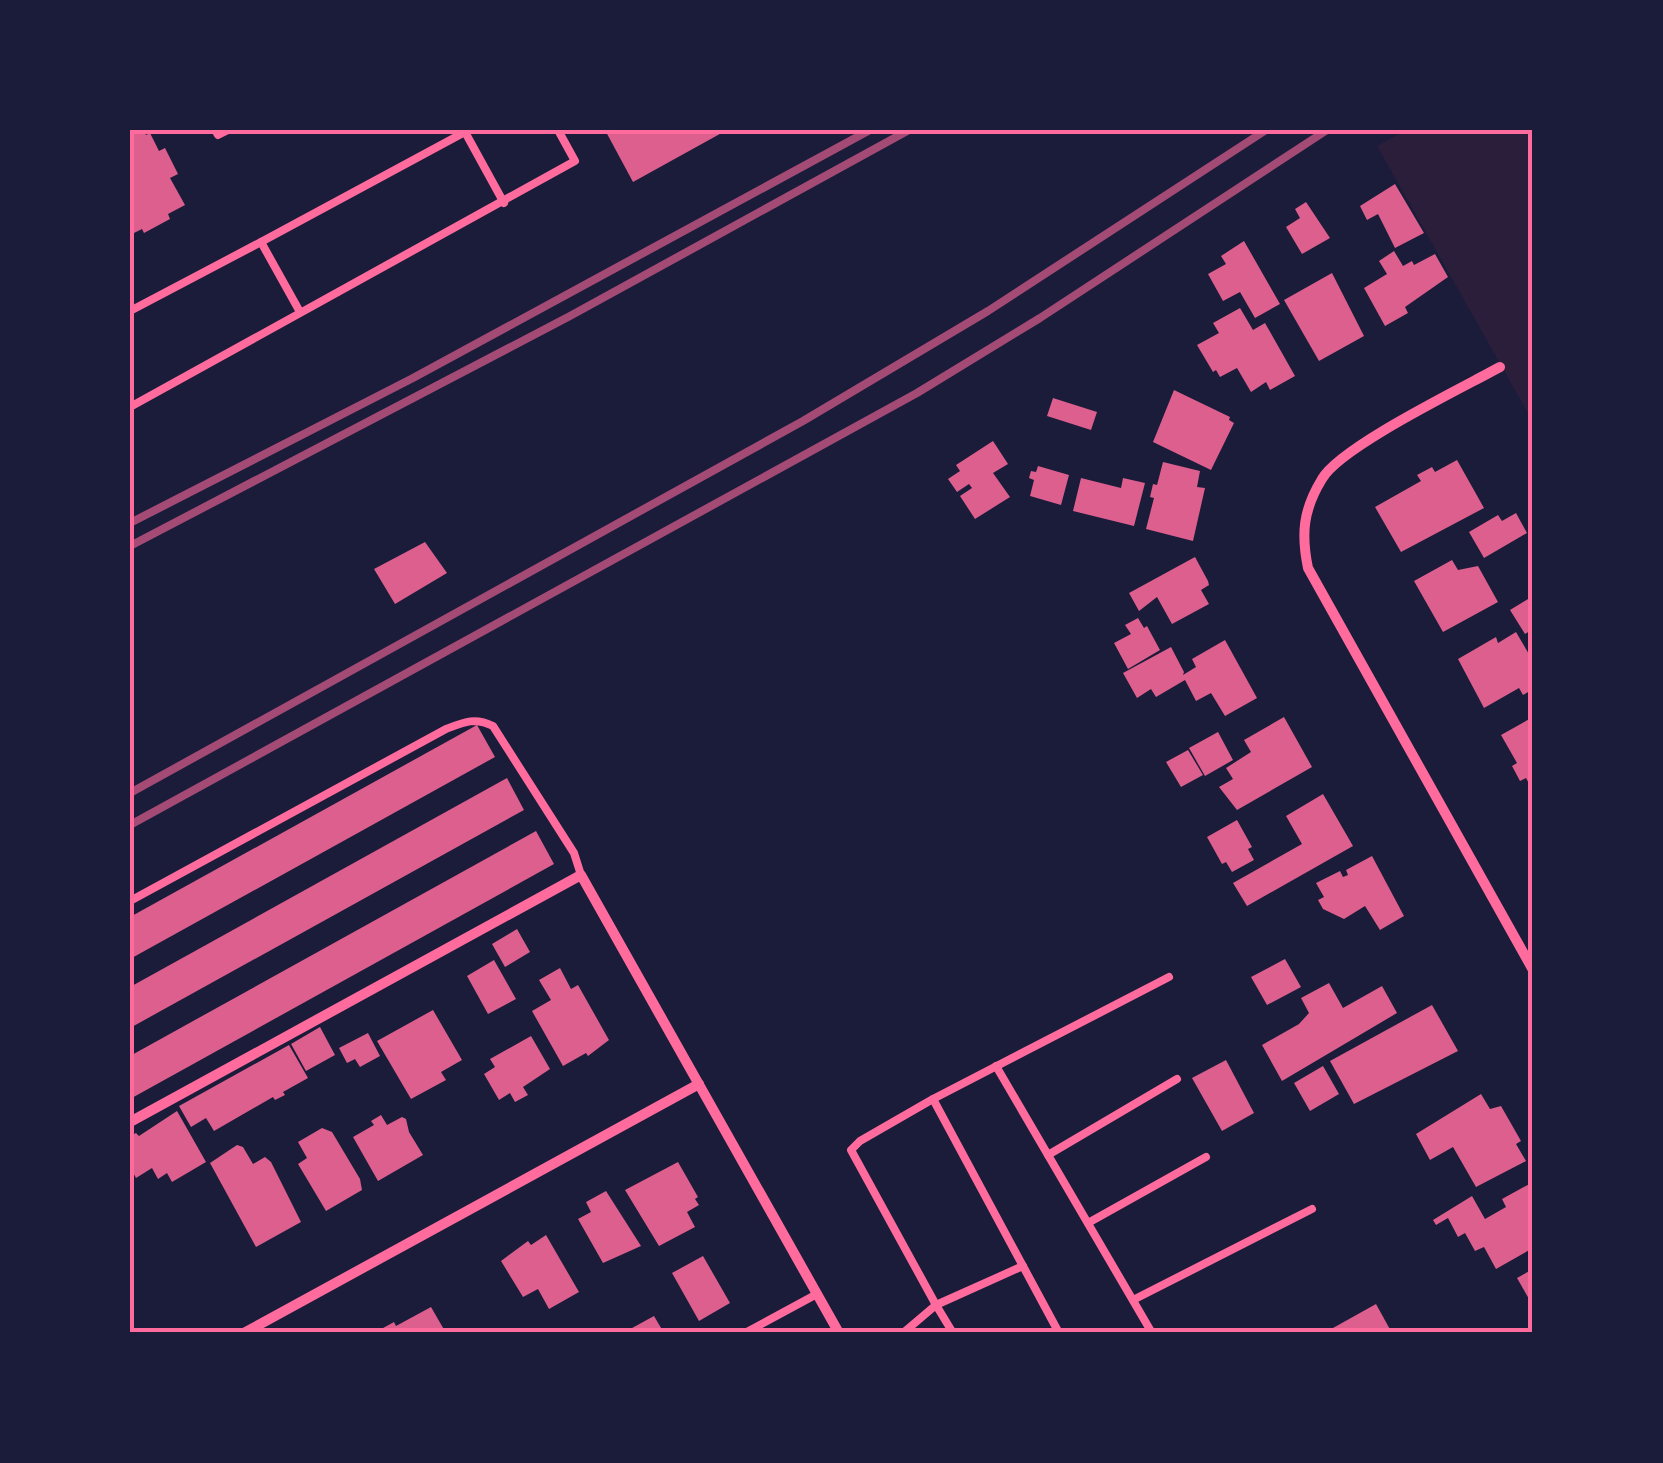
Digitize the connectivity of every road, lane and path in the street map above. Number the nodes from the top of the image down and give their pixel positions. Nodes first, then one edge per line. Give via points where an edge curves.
1 (215, 130) edge
2 (228, 130) edge
3 (558, 130) edge
4 (504, 203) junction
5 (261, 242) junction
6 (130, 312) edge
7 (300, 312) junction
8 (1500, 366) dead end
9 (130, 407) edge
10 (580, 875) junction
11 (130, 901) edge
12 (1533, 970) edge
13 (1169, 977) dead end
14 (996, 1066) junction
15 (1177, 1079) dead end
16 (699, 1084) junction
17 (932, 1099) junction
18 (130, 1122) edge
19 (1048, 1154) junction
20 (1206, 1157) dead end
21 (1312, 1209) dead end
22 (1088, 1223) junction
23 (1023, 1266) junction
24 (817, 1294) junction
25 (1133, 1300) junction
26 (936, 1305) junction
27 (244, 1333) edge
28 (746, 1333) edge
29 (839, 1333) edge
30 (903, 1333) edge
31 (953, 1333) edge
32 (1059, 1333) edge
33 (1152, 1333) edge

1 - 2 lane
3 - 4 lane via 575,161
4 - 5 lane via 465,132
4 - 7 lane
5 - 6 lane
5 - 7 lane
7 - 9 lane
8 - 12 street via 1348,452 1323,475 1302,536 1308,568
10 - 11 lane via 574,853 493,726 470,720
10 - 16 street
10 - 18 street
13 - 14 lane
14 - 17 lane
14 - 19 lane
15 - 19 lane
16 - 24 street
16 - 27 street
17 - 23 lane
17 - 26 lane via 850,1150
19 - 22 lane
20 - 22 lane
21 - 25 lane
22 - 25 lane
23 - 26 lane
23 - 32 lane
24 - 28 lane
24 - 29 street
25 - 33 lane
26 - 30 lane
26 - 31 lane

